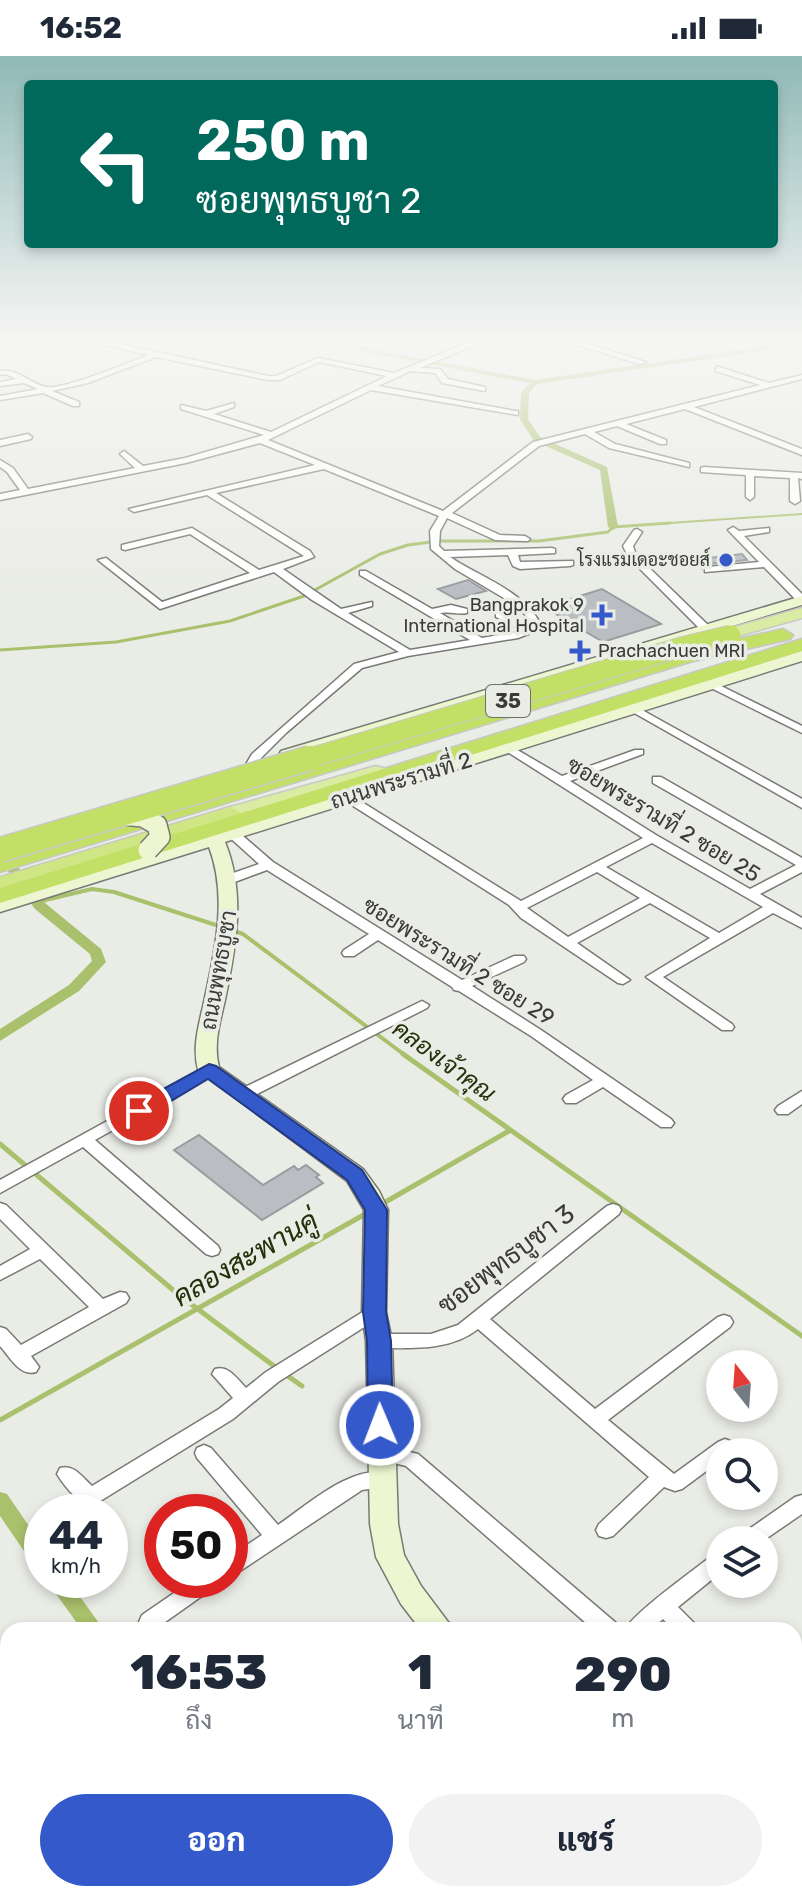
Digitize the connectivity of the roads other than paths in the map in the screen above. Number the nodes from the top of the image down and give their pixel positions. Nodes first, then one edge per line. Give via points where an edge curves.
1 (231, 424) edge
2 (296, 424) edge
3 (612, 424) edge
4 (619, 424) edge
5 (732, 424) edge
6 (586, 431) junction
7 (28, 437) dead end
8 (266, 438) junction
9 (663, 442) dead end
10 (0, 443) edge
11 (802, 452) edge
12 (124, 454) dead end
13 (686, 465) dead end
14 (2, 466) edge
15 (324, 466) junction
16 (142, 469) junction
17 (704, 470) dead end
18 (727, 471) junction
19 (750, 473) junction
20 (798, 476) edge
21 (257, 481) junction
22 (730, 483) dead end
23 (268, 489) dead end
24 (26, 492) junction
25 (208, 492) junction
26 (0, 497) edge
27 (750, 497) dead end
28 (795, 501) dead end
29 (134, 509) dead end
30 (445, 514) junction
31 (766, 530) dead end
32 (637, 532) dead end
33 (525, 539) dead end
34 (436, 546) junction
35 (125, 547) dead end
36 (512, 551) junction
37 (552, 551) dead end
38 (103, 560) dead end
39 (570, 563) dead end
40 (766, 564) junction
41 (278, 570) junction
42 (708, 570) dead end
43 (363, 573) dead end
44 (259, 575) junction
45 (802, 600) edge
46 (368, 604) dead end
47 (521, 605) junction
48 (463, 611) dead end
49 (340, 612) junction
50 (431, 612) junction
51 (802, 613) edge
52 (517, 624) dead end
53 (705, 628) junction
54 (802, 629) edge
55 (480, 641) junction
56 (802, 642) edge
57 (408, 653) junction
58 (802, 656) edge
59 (711, 684) junction
60 (633, 708) junction
61 (802, 730) edge
62 (507, 747) junction
63 (639, 752) dead end
64 (251, 766) junction
65 (657, 780) dead end
66 (559, 781) junction
67 (215, 792) junction
68 (345, 797) junction
69 (802, 804) edge
70 (118, 815) junction
71 (226, 828) junction
72 (42, 836) junction
73 (652, 838) junction
74 (0, 841) edge
75 (0, 850) edge
76 (148, 850) junction
77 (0, 856) edge
78 (0, 865) edge
79 (268, 865) junction
80 (802, 865) edge
81 (597, 867) junction
82 (72, 873) junction
83 (227, 880) junction
84 (0, 882) edge
85 (750, 894) junction
86 (0, 896) edge
87 (650, 898) junction
88 (0, 906) edge
89 (520, 907) junction
90 (773, 907) junction
91 (802, 924) edge
92 (376, 935) junction
93 (717, 937) junction
94 (567, 943) junction
95 (349, 953) dead end
96 (519, 959) dead end
97 (623, 980) dead end
98 (459, 987) junction
99 (422, 1005) dead end
100 (727, 1027) dead end
101 (209, 1070) junction
102 (604, 1080) junction
103 (244, 1094) junction
104 (802, 1096) edge
105 (571, 1099) dead end
106 (783, 1110) dead end
107 (666, 1123) dead end
108 (86, 1141) junction
109 (0, 1187) edge
110 (0, 1209) edge
111 (613, 1210) dead end
112 (212, 1250) dead end
113 (40, 1251) junction
114 (0, 1274) edge
115 (120, 1298) dead end
116 (101, 1308) junction
117 (374, 1312) junction
118 (478, 1319) junction
119 (724, 1322) dead end
120 (0, 1334) edge
121 (379, 1341) junction
122 (221, 1374) dead end
123 (246, 1400) junction
124 (594, 1420) junction
125 (204, 1453) dead end
126 (381, 1453) junction
127 (706, 1461) edge
128 (67, 1474) dead end
129 (662, 1477) junction
130 (382, 1480) junction
131 (802, 1503) edge
132 (769, 1526) edge
133 (606, 1530) dead end
134 (276, 1537) junction
135 (248, 1555) edge
136 (706, 1572) edge
137 (183, 1598) edge
138 (664, 1606) junction
139 (149, 1622) edge
140 (433, 1622) edge
141 (600, 1622) edge
142 (645, 1622) edge
143 (679, 1622) edge

1 - 8 street
2 - 8 street
3 - 6 street
4 - 9 street
5 - 11 street
6 - 13 street via 612,446
6 - 30 street via 536,444
7 - 10 street
8 - 15 street
8 - 16 street
12 - 16 street
14 - 24 street
15 - 21 street
15 - 30 street
16 - 24 street
17 - 18 street
18 - 19 street
18 - 22 street
19 - 20 street
19 - 27 street
20 - 28 street
21 - 23 street
21 - 25 street
24 - 26 street
25 - 29 street
25 - 41 street via 309,555
30 - 33 street via 498,538
30 - 34 street
31 - 40 street via 735,532
32 - 53 street via 628,546 632,556
34 - 36 street
34 - 47 street
35 - 44 street via 192,531
36 - 37 street
36 - 39 street via 520,566
38 - 44 street via 160,606
40 - 42 street
40 - 45 street
41 - 44 street
41 - 49 street
43 - 50 street
45 - 53 main road, ถนนพระรามที่ 2 / 35
46 - 49 street
47 - 52 street via 500,615
47 - 55 street via 537,627
48 - 50 street
49 - 57 street
50 - 55 street
51 - 67 main road, ถนนพระรามที่ 2 / 35
53 - 64 main road, ถนนพระรามที่ 2 / 35
54 - 67 highway, bridge via 735,638 373,751
54 - 70 highway, bridge via 760,630 699,642
54 - 78 highway via 688,656
55 - 57 street
56 - 71 main road, ถนนพระรามที่ 2 / 35 via 476,743
56 - 71 highway via 608,694
56 - 76 highway
56 - 84 highway via 701,663
57 - 64 street via 348,672
58 - 59 main road, ถนนพระรามที่ 2 / 35
59 - 60 main road, ถนนพระรามที่ 2 / 35
59 - 61 street
60 - 62 main road, ถนนพระรามที่ 2 / 35
60 - 69 street
62 - 66 street, ซอยพระรามที่ 2 ซอย 25
62 - 68 main road, ถนนพระรามที่ 2 / 35
63 - 66 street
64 - 72 main road, ถนนพระรามที่ 2 / 35
65 - 80 street
66 - 73 street, ซอยพระรามที่ 2 ซอย 25
67 - 72 highway, ถนนพระรามที่ 2 / 35
68 - 71 main road, ถนนพระรามที่ 2 / 35
68 - 89 street
70 - 75 highway, bridge
70 - 76 main road, bridge via 143,817 157,825 160,837
71 - 79 street, ซอยพระรามที่ 2 ซอย 29
71 - 82 highway, ถนนพระรามที่ 2 / 35
71 - 83 main road, ถนนพุทธบูชา
72 - 74 main road, ถนนพระรามที่ 2 / 35
72 - 77 highway, ถนนพระรามที่ 2 / 35, bridge
73 - 81 street
73 - 85 street, ซอยพระรามที่ 2 ซอย 25
76 - 86 highway
79 - 83 street
79 - 92 street, ซอยพระรามที่ 2 ซอย 29
80 - 85 street
81 - 87 street
81 - 89 street
82 - 84 highway, ถนนพระรามที่ 2 / 35
82 - 88 main road, ถนนพระรามที่ 2 / 35
83 - 101 main road, ถนนพุทธบูชา via 226,939 205,1045
85 - 90 street, ซอยพระรามที่ 2 ซอย 25
87 - 93 street
87 - 94 street
89 - 94 street
90 - 91 street, ซอยพระรามที่ 2 ซอย 25
90 - 93 street
92 - 95 street
92 - 98 street, ซอยพระรามที่ 2 ซอย 29
93 - 100 street via 653,977
94 - 97 street
96 - 98 street
98 - 102 street, ซอยพระรามที่ 2 ซอย 29
99 - 103 street
101 - 103 main road
101 - 108 street
102 - 105 street
102 - 107 street, ซอยพระรามที่ 2 ซอย 29
103 - 117 main road via 355,1175 373,1203
104 - 106 street
108 - 109 street
108 - 112 street
110 - 113 street
111 - 118 street, ซอยพุทธบูชา 3
113 - 114 street
113 - 116 street
115 - 116 street
116 - 120 street via 25,1360
117 - 121 main road
117 - 123 street via 272,1377
118 - 121 street, ซอยพุทธบูชา 3 via 464,1330 431,1341
118 - 124 street
119 - 124 street
121 - 126 main road
122 - 123 street
123 - 128 street via 90,1497
124 - 129 street
125 - 134 street
126 - 130 main road
126 - 141 street via 411,1459
127 - 129 street via 675,1483
129 - 133 street
130 - 134 street via 358,1482
130 - 140 main road via 390,1557
131 - 132 street
134 - 135 street
136 - 138 street
137 - 139 street
138 - 142 street
138 - 143 street

